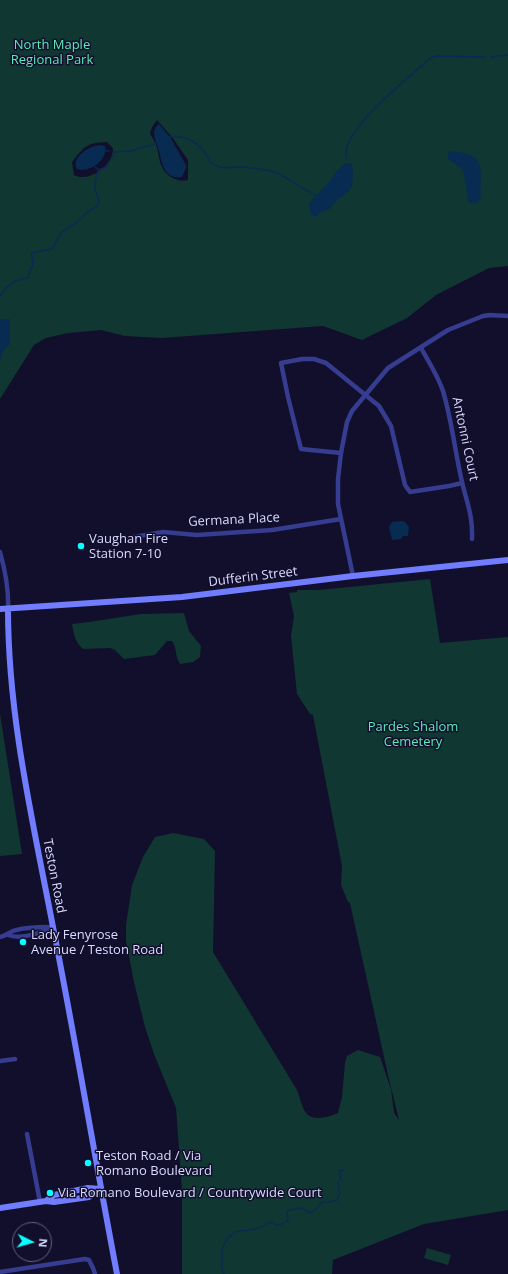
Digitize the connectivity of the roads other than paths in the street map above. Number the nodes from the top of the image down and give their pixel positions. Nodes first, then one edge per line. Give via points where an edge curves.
1 (508, 316) edge
2 (421, 348) junction
3 (365, 395) junction
4 (341, 454) junction
5 (462, 482) junction
6 (341, 519) junction
7 (128, 538) dead end
8 (472, 539) dead end
9 (0, 552) edge
10 (508, 560) edge
11 (353, 576) junction
12 (0, 609) edge
13 (8, 609) junction
14 (53, 927) junction
15 (0, 937) edge
16 (15, 1059) dead end
17 (0, 1061) edge
18 (27, 1134) dead end
19 (101, 1190) junction
20 (43, 1202) junction
21 (0, 1208) edge
22 (0, 1272) edge
23 (95, 1274) edge
24 (117, 1274) edge

1 - 2 street via 483,316 448,330
2 - 3 street via 388,368
2 - 5 street, Antonni Court via 433,367 443,391
3 - 4 street via 346,422
3 - 4 street via 326,363 302,359 281,363 301,449
3 - 5 street via 379,406 388,420 405,485 410,492
4 - 6 street via 338,504
5 - 8 street, Antonni Court via 473,525
6 - 7 street, Germana Place via 272,530 197,535 162,532
6 - 11 street
9 - 13 street, Teston Road via 8,590
10 - 11 main road, Dufferin Street
11 - 13 main road, Dufferin Street via 182,597
12 - 13 main road, Dufferin Street
13 - 14 main road, Teston Road via 17,735
14 - 15 street via 41,933 14,938 8,935
14 - 19 main road, Teston Road
16 - 17 street
18 - 20 street
19 - 20 main road via 89,1197
19 - 24 main road, Teston Road
20 - 21 main road
22 - 23 street via 85,1259 89,1260

